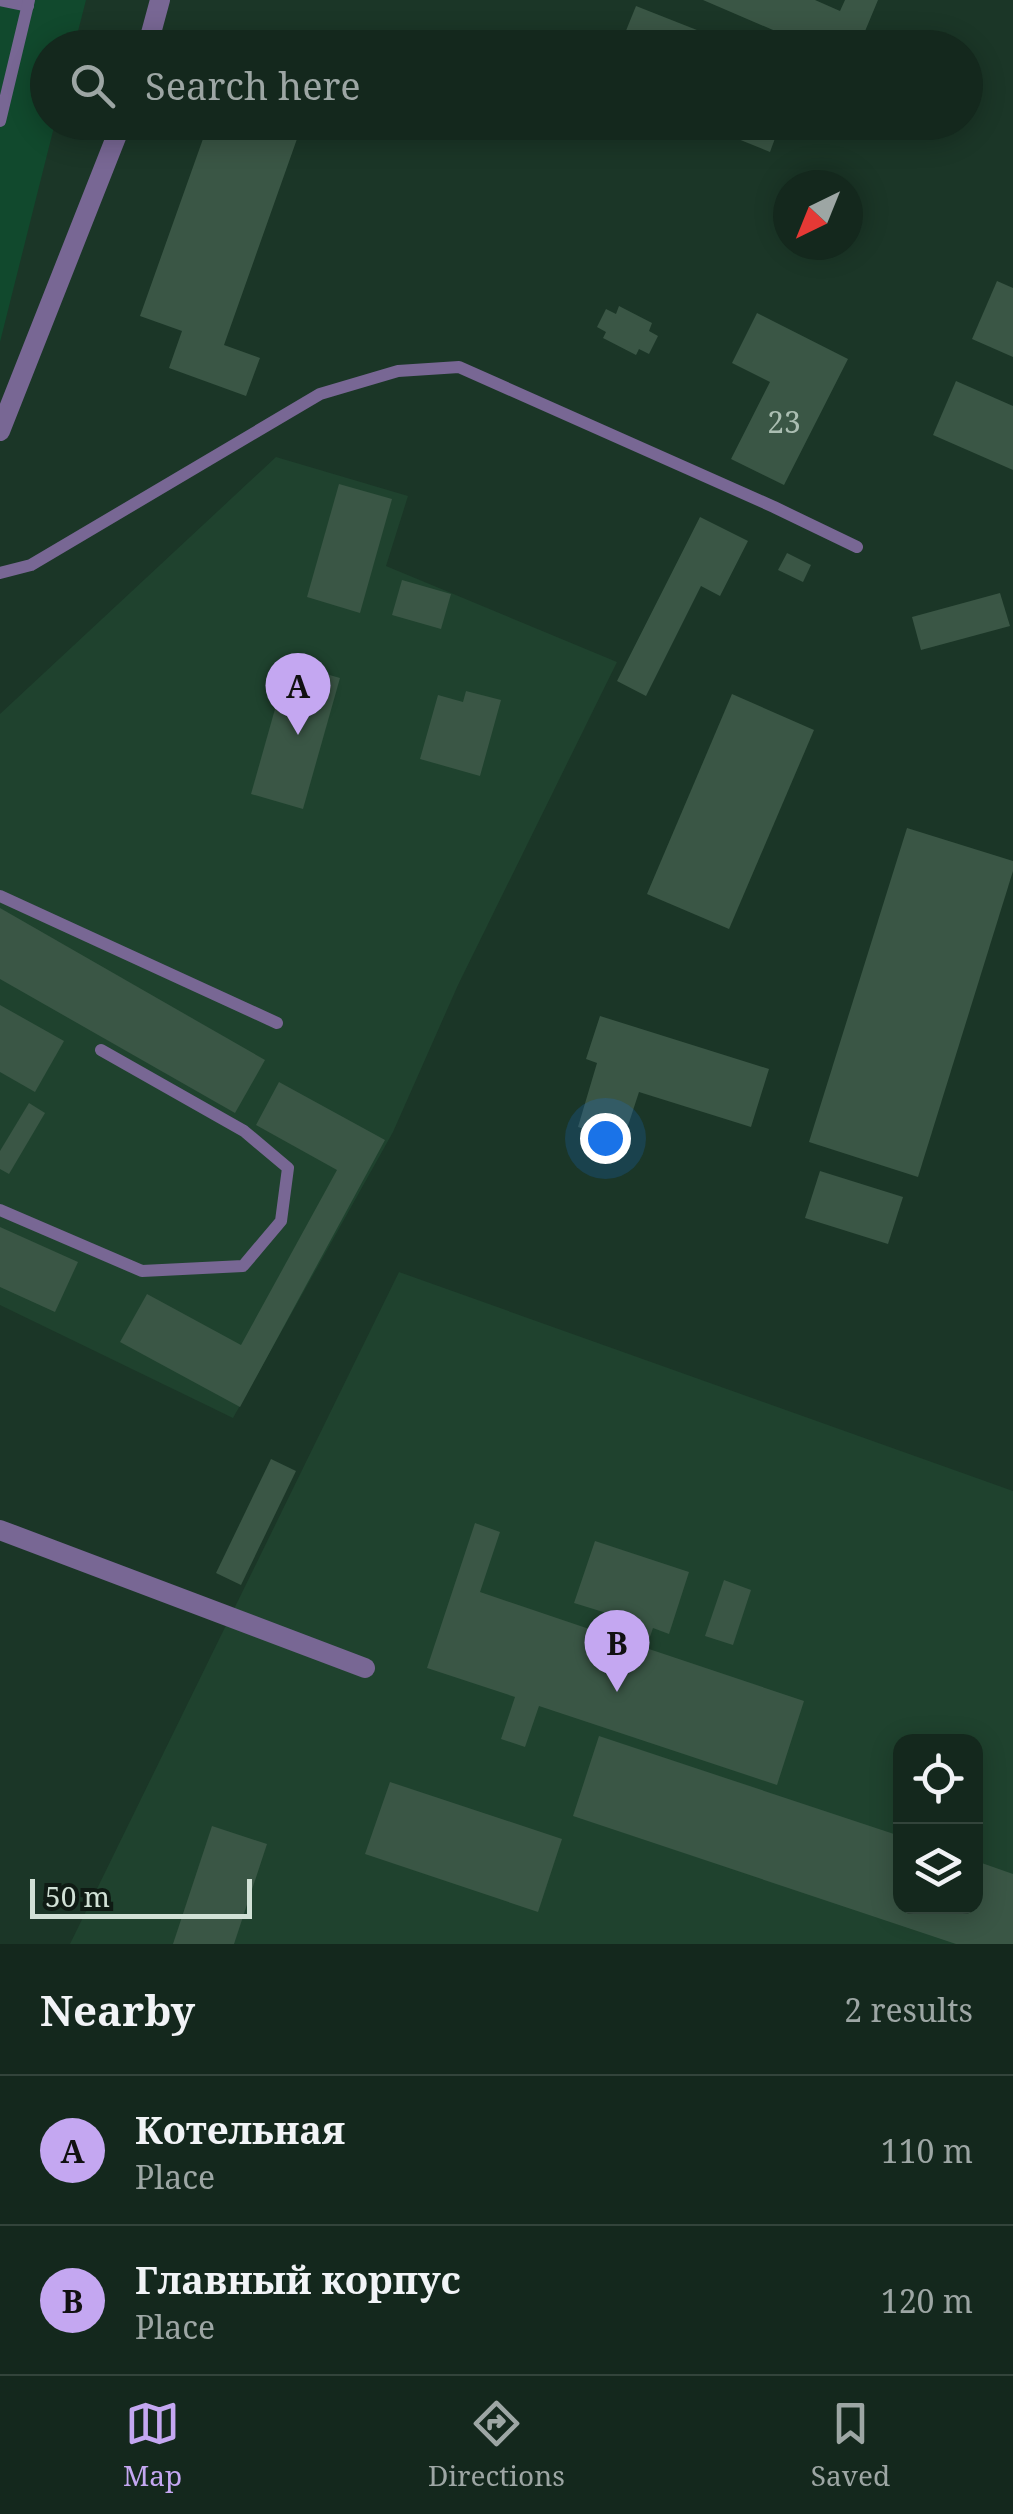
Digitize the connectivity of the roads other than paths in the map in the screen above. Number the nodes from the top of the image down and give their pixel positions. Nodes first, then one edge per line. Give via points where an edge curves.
1 (0, 0) edge
2 (160, 0) edge
3 (29, 3) edge
4 (152, 30) edge
5 (0, 121) edge
6 (115, 140) edge
7 (0, 430) edge
8 (856, 547) dead end
9 (0, 572) edge
10 (0, 896) edge
11 (277, 1023) dead end
12 (101, 1050) dead end
13 (0, 1210) edge
14 (0, 1530) edge
15 (364, 1668) dead end

1 - 3 lane
2 - 4 street
3 - 5 lane
6 - 7 street
8 - 9 lane via 459,367 398,370 320,394 31,565
10 - 11 lane
12 - 13 lane via 244,1131 288,1168 282,1221 243,1266 142,1271
14 - 15 street

